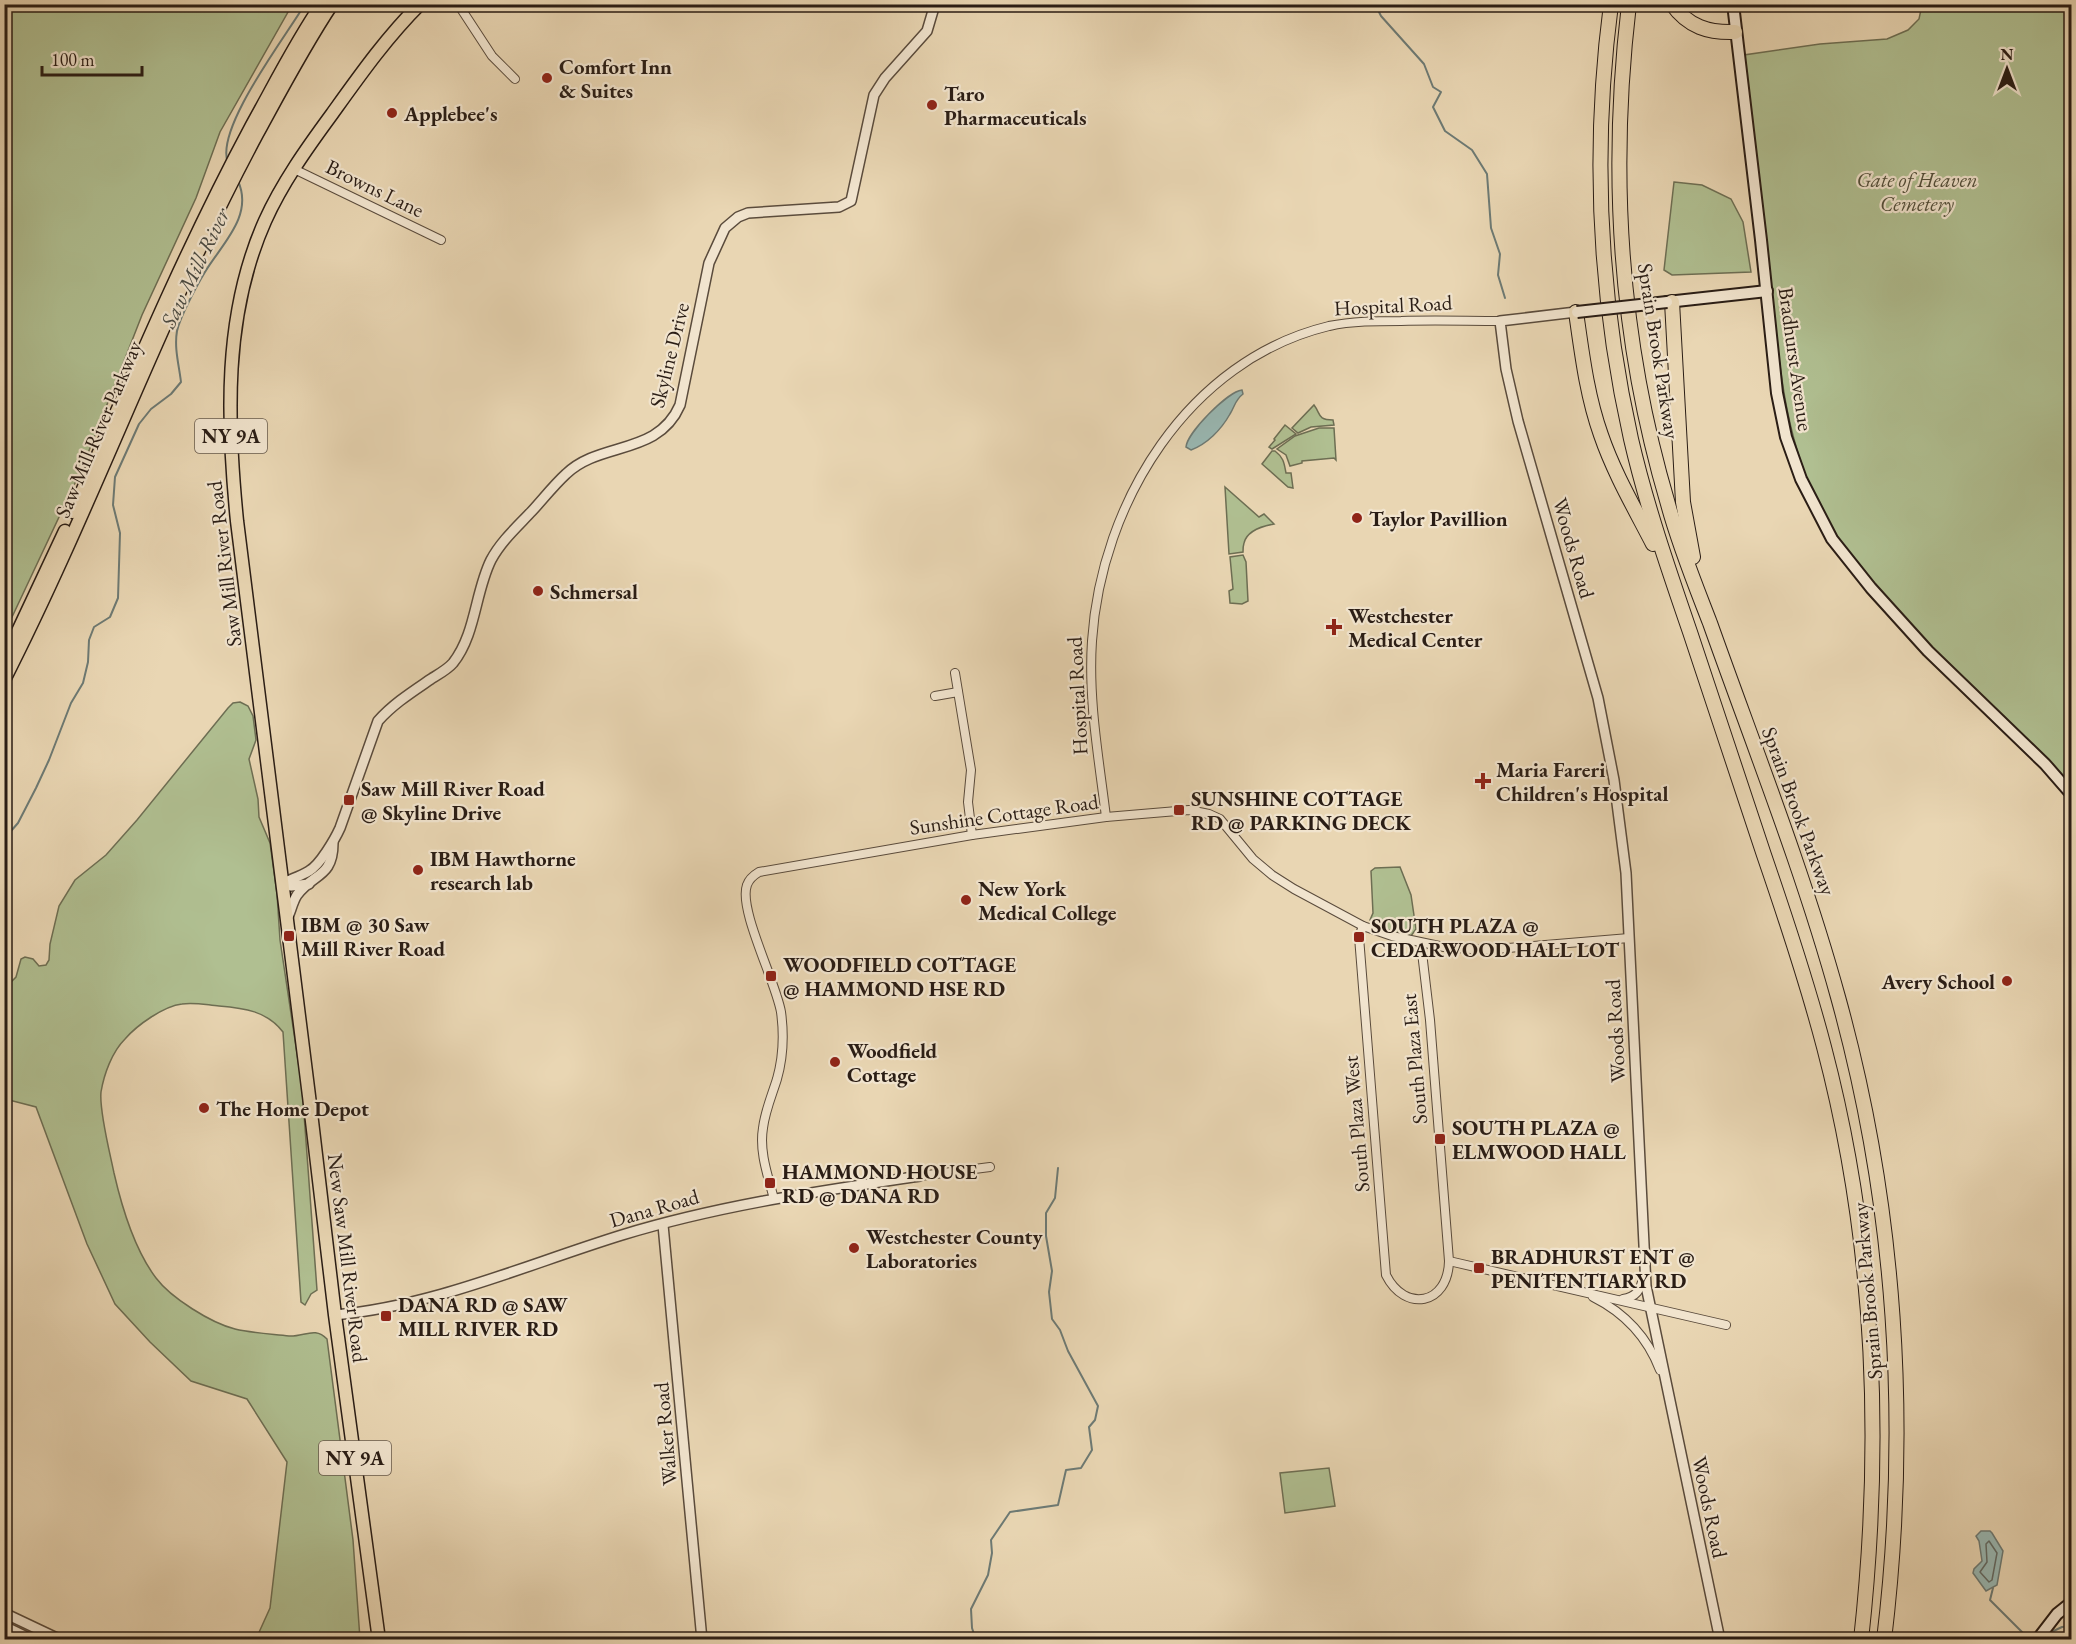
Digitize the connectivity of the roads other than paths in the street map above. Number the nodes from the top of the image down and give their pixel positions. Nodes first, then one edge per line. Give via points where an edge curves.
1 (322, 4) edge
2 (332, 4) edge
3 (420, 4) edge
4 (458, 4) edge
5 (935, 4) edge
6 (1611, 4) edge
7 (1629, 4) edge
8 (1672, 4) edge
9 (1733, 4) edge
10 (1735, 32) junction
11 (515, 79) dead end
12 (294, 169) junction
13 (232, 171) junction
14 (441, 240) dead end
15 (1767, 291) junction
16 (1670, 302) junction
17 (1576, 312) junction
18 (1500, 321) junction
19 (1675, 587) junction
20 (1702, 603) junction
21 (4, 661) edge
22 (955, 673) dead end
23 (4, 680) edge
24 (958, 692) junction
25 (935, 696) dead end
26 (2072, 795) edge
27 (1106, 817) junction
28 (972, 835) junction
29 (333, 843) junction
30 (283, 883) junction
31 (310, 884) junction
32 (287, 920) junction
33 (1363, 926) junction
34 (1629, 938) junction
35 (1421, 944) junction
36 (990, 1167) dead end
37 (920, 1176) joint
38 (774, 1199) junction
39 (663, 1225) junction
40 (1449, 1261) junction
41 (1644, 1267) junction
42 (1584, 1292) junction
43 (1421, 1299) joint
44 (1619, 1299) junction
45 (1651, 1307) junction
46 (335, 1315) junction
47 (1726, 1325) dead end
48 (1666, 1386) junction
49 (1865, 1597) junction
50 (374, 1602) junction
51 (2072, 1602) edge
52 (4, 1613) edge
53 (4, 1626) edge
54 (33, 1640) edge
55 (61, 1640) edge
56 (377, 1640) edge
57 (384, 1640) edge
58 (702, 1640) edge
59 (1720, 1640) edge
60 (1855, 1640) edge
61 (1860, 1640) edge
62 (1884, 1640) edge
63 (2037, 1640) edge

1 - 13 main road, Saw Mill River Parkway via 292,53
2 - 13 main road, Saw Mill River Parkway
3 - 12 main road, Saw Mill River Road / NY 9A via 373,57
4 - 11 street via 492,56
5 - 29 street, Skyline Drive via 927,31 874,95 851,201 839,207 748,213 725,228 709,263 680,405 673,420 651,438 574,467 507,538 492,559 471,627 452,665 403,698 378,721
6 - 19 highway, Sprain Brook Parkway via 1600,156 1607,291 1632,441
7 - 20 highway, Sprain Brook Parkway via 1619,158 1621,239 1629,318 1655,459 1674,527
8 - 10 highway via 1700,28
9 - 10 main road, Bradhurst Avenue
10 - 15 main road, Bradhurst Avenue
12 - 14 street, Browns Lane
12 - 30 main road, Saw Mill River Road / NY 9A via 264,223 245,280 235,328 231,394 236,508
13 - 21 main road, Saw Mill River Parkway via 159,315
13 - 23 main road, Saw Mill River Parkway via 58,568
15 - 16 main road, Hospital Road
15 - 26 main road, Bradhurst Avenue via 1777,393 1786,437 1805,489 1827,530 1928,651
16 - 17 main road, Hospital Road, bridge
16 - 20 highway via 1683,502
17 - 18 street, Hospital Road
17 - 19 highway via 1589,391 1604,442
18 - 27 street, Hospital Road via 1358,322 1289,338 1233,370 1162,442 1123,512 1098,594 1092,643 1092,695
18 - 34 street, Woods Road via 1518,421 1588,659 1607,738 1624,850
19 - 49 highway, Sprain Brook Parkway via 1807,983 1846,1146 1864,1264 1872,1360 1873,1478
20 - 62 highway, Sprain Brook Parkway via 1818,931 1851,1046 1870,1140 1887,1259 1896,1376 1896,1494
22 - 24 street
24 - 25 street
24 - 28 street via 971,770 968,802
27 - 28 street, Sunshine Cottage Road
27 - 33 street, Sunshine Cottage Road via 1189,810 1215,816 1272,875
28 - 38 street, Sunshine Cottage Road via 769,869 752,877 747,885 751,922 777,995 782,1028 782,1058 762,1143
29 - 30 street, Skyline Drive via 316,866
29 - 31 street, Skyline Drive via 333,857
30 - 31 street
30 - 32 main road, Saw Mill River Road / NY 9A
31 - 32 street, Skyline Drive via 298,893
32 - 46 main road, New Saw Mill River Road / NY 9A
33 - 35 street, Sunshine Cottage Road
33 - 43 street, South Plaza West via 1359,937 1386,1275 1398,1293
34 - 35 street, Sunshine Cottage Road via 1484,950
34 - 41 street, Woods Road
35 - 40 street, South Plaza East
36 - 37 street, Dana Road
37 - 38 street, Dana Road
38 - 39 street, Dana Road
39 - 46 street, Dana Road via 415,1301
39 - 58 street, Walker Road
40 - 42 street
40 - 43 street, South Plaza East via 1447,1281 1441,1290
41 - 44 street via 1638,1292 1632,1298
41 - 45 street, Woods Road
42 - 44 street
42 - 48 street via 1609,1305 1636,1328 1656,1359
44 - 45 street
45 - 47 street
45 - 48 street, Woods Road
46 - 50 main road, New Saw Mill River Road / NY 9A
48 - 59 street, Woods Road
49 - 60 highway
49 - 61 highway, Sprain Brook Parkway
50 - 56 main road
50 - 57 main road
51 - 63 main road
52 - 55 street
53 - 54 street

